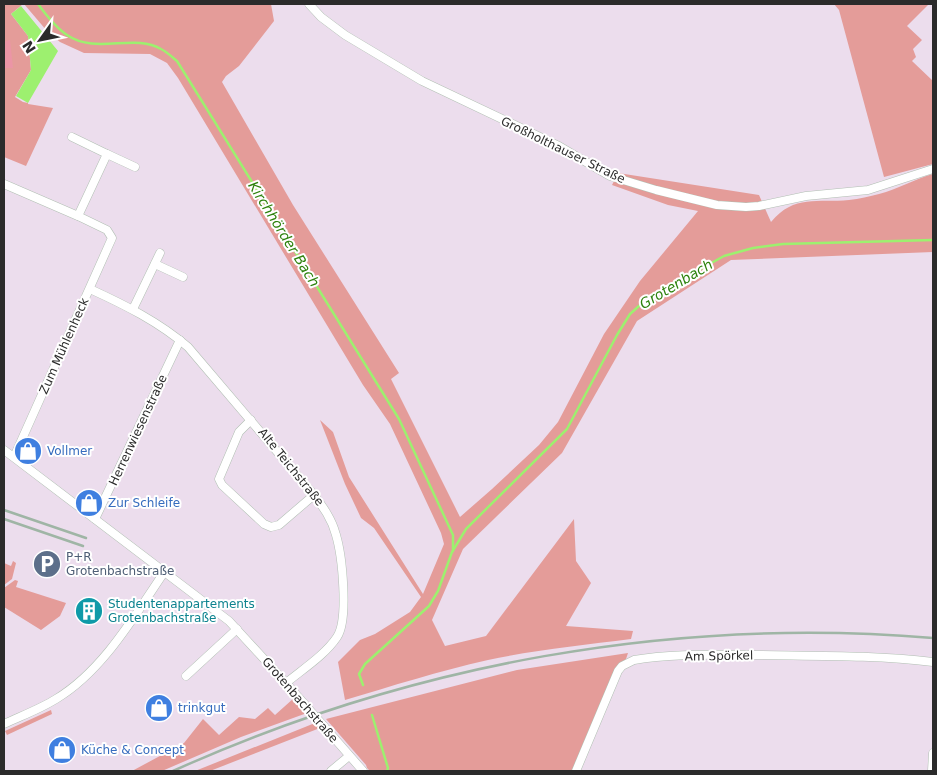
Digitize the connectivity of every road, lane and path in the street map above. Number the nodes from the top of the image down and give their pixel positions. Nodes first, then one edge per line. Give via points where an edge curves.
1 (309, 4) edge
2 (72, 137) dead end
3 (107, 154) junction
4 (135, 167) dead end
5 (933, 169) edge
6 (4, 184) edge
7 (78, 216) junction
8 (160, 254) dead end
9 (155, 264) junction
10 (183, 277) dead end
11 (90, 289) junction
12 (133, 309) junction
13 (180, 340) junction
14 (251, 420) junction
15 (4, 450) edge
16 (14, 457) junction
17 (314, 494) junction
18 (96, 520) junction
19 (165, 571) junction
20 (237, 629) junction
21 (933, 662) edge
22 (186, 676) dead end
23 (286, 683) junction
24 (4, 724) edge
25 (933, 753) edge
26 (349, 756) junction
27 (331, 771) edge
28 (363, 771) edge
29 (576, 771) edge
30 (932, 771) edge

1 - 5 street, Großholthauser Straße via 345,35 422,81 557,145 610,176 656,190 717,205 760,206 806,196 868,190
2 - 3 street
3 - 4 street
3 - 7 street
6 - 7 street
7 - 11 street, Zum Mühlenheck via 111,235
8 - 9 street
9 - 10 street
9 - 12 street
11 - 12 street, Alte Teichstraße
11 - 16 street, Zum Mühlenheck
12 - 13 street, Alte Teichstraße
13 - 14 street, Alte Teichstraße
13 - 18 street, Herrenwiesenstraße
14 - 17 street, Alte Teichstraße
14 - 17 street via 239,432 219,479 222,485 271,527 279,525
15 - 16 street, Grotenbachstraße
16 - 18 street, Grotenbachstraße
17 - 23 street, Alte Teichstraße via 328,513 337,536 344,619 334,642
18 - 19 street, Grotenbachstraße
19 - 20 street, Grotenbachstraße
19 - 24 street via 132,619 84,678 55,700
20 - 22 street
20 - 23 street, Grotenbachstraße
21 - 29 street, Am Spörkel via 896,657 788,655 634,660 618,671
23 - 26 street, Grotenbachstraße
25 - 30 street
26 - 27 street
26 - 28 street, Grotenbachstraße

